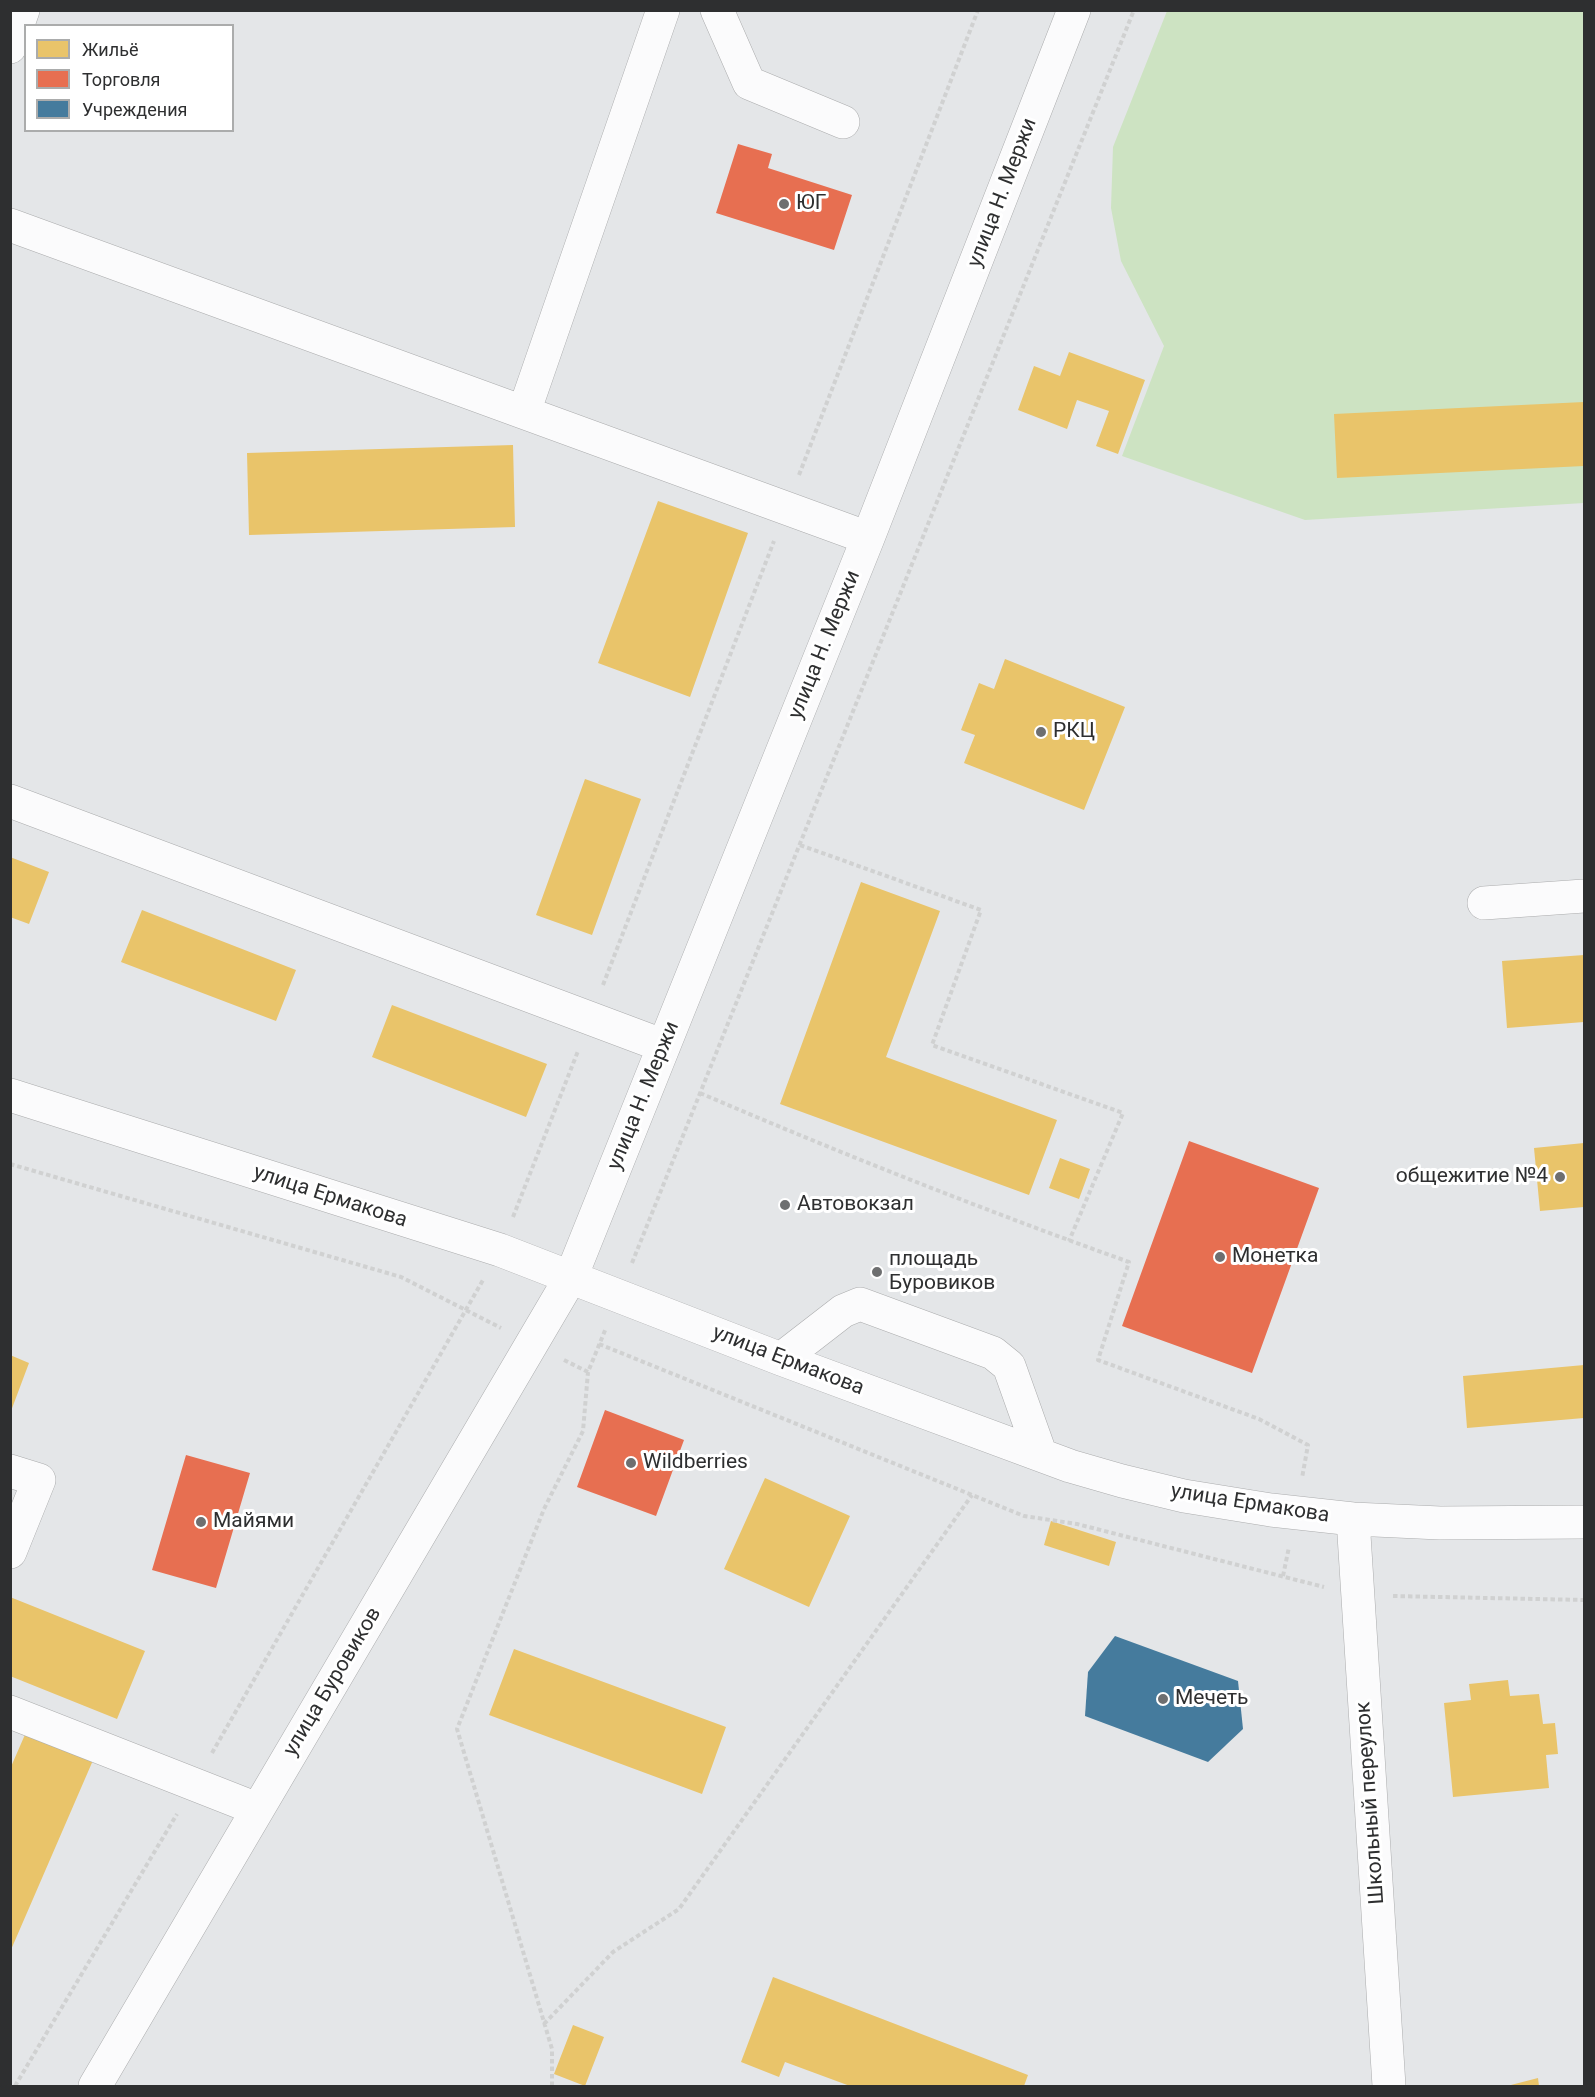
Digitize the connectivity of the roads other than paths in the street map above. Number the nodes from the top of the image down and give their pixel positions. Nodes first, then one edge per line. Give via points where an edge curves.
1 (23, 10) edge
2 (663, 10) edge
3 (717, 10) edge
4 (1074, 10) edge
5 (10, 47) edge
6 (843, 122) dead end
7 (10, 225) edge
8 (524, 412) junction
9 (868, 538) junction
10 (10, 801) edge
11 (1584, 896) edge
12 (1484, 903) dead end
13 (664, 1046) junction
14 (10, 1095) edge
15 (571, 1278) junction
16 (781, 1359) junction
17 (1040, 1453) junction
18 (10, 1471) edge
19 (1353, 1519) junction
20 (1584, 1522) edge
21 (10, 1552) edge
22 (10, 1712) edge
23 (257, 1809) junction
24 (95, 2086) edge
25 (1389, 2086) edge

1 - 5 street
2 - 8 street
3 - 6 street via 749,83
4 - 9 street, улица Н. Мержи
7 - 8 street
8 - 9 street
9 - 13 street, улица Н. Мержи
10 - 13 street
11 - 12 street
13 - 15 street, улица Н. Мержи
14 - 15 street, улица Ермакова via 500,1251
15 - 16 street, улица Ермакова
15 - 23 street, улица Буровиков
16 - 17 street, улица Ермакова
16 - 17 street via 843,1311 860,1304 993,1353 1009,1366
17 - 19 street, улица Ермакова via 1070,1466 1184,1496
18 - 21 street via 39,1480
19 - 20 street, улица Ермакова
19 - 25 street, Школьный переулок
22 - 23 street
23 - 24 street, улица Буровиков

